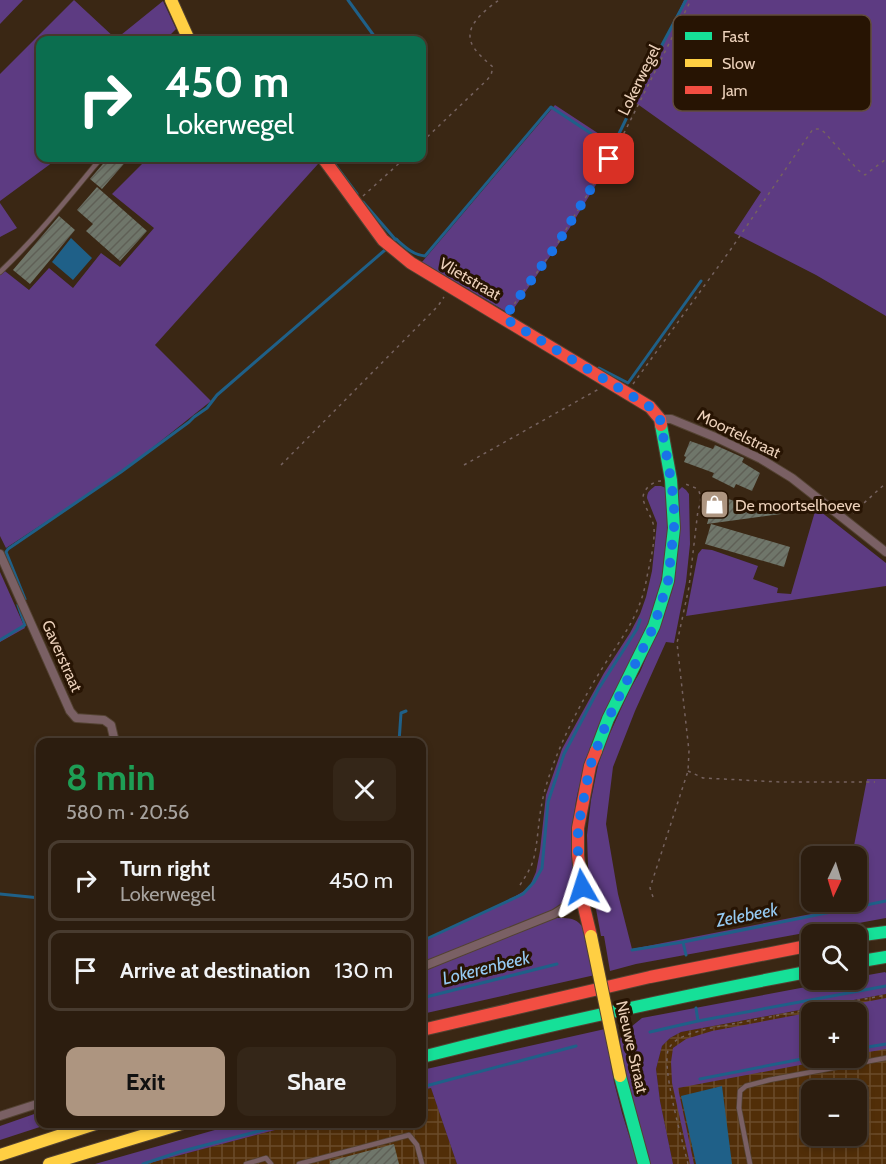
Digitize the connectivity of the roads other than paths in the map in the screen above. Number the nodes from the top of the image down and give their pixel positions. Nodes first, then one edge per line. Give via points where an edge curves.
1 (171, 0) edge
2 (187, 36) edge
3 (98, 162) edge
4 (326, 162) edge
5 (0, 272) edge
6 (660, 419) junction
7 (886, 552) edge
8 (0, 554) edge
9 (114, 738) edge
10 (583, 903) junction
11 (886, 932) edge
12 (867, 935) edge
13 (801, 947) edge
14 (886, 957) edge
15 (867, 960) edge
16 (426, 965) edge
17 (801, 973) edge
18 (426, 1029) edge
19 (426, 1056) edge
20 (886, 1058) edge
21 (36, 1104) edge
22 (0, 1116) edge
23 (83, 1128) edge
24 (168, 1128) edge
25 (0, 1155) edge
26 (49, 1164) edge
27 (246, 1164) edge
28 (271, 1164) edge
29 (299, 1164) edge
30 (422, 1164) edge
31 (644, 1164) edge
32 (750, 1164) edge

1 - 2 main road
3 - 5 lane via 21,253
4 - 6 main road, Vlietstraat via 383,240 411,263 650,407
6 - 7 street, Moortelstraat via 671,419 761,459 792,478
6 - 10 main road via 674,505 668,581 654,626 608,719 590,766 578,828
8 - 9 street, Gaverstraat via 70,711 76,717 104,720 111,725
10 - 16 street via 571,903 554,914
10 - 31 main road, Nieuwe Straat, bridge via 620,1076
11 - 12 main road
13 - 18 main road via 650,976
14 - 15 main road
17 - 19 main road via 656,1001
20 - 32 lane via 746,1086 740,1091 739,1108
21 - 22 street
23 - 25 main road
24 - 26 main road
27 - 28 lane via 266,1158
29 - 30 lane via 409,1135 417,1145

